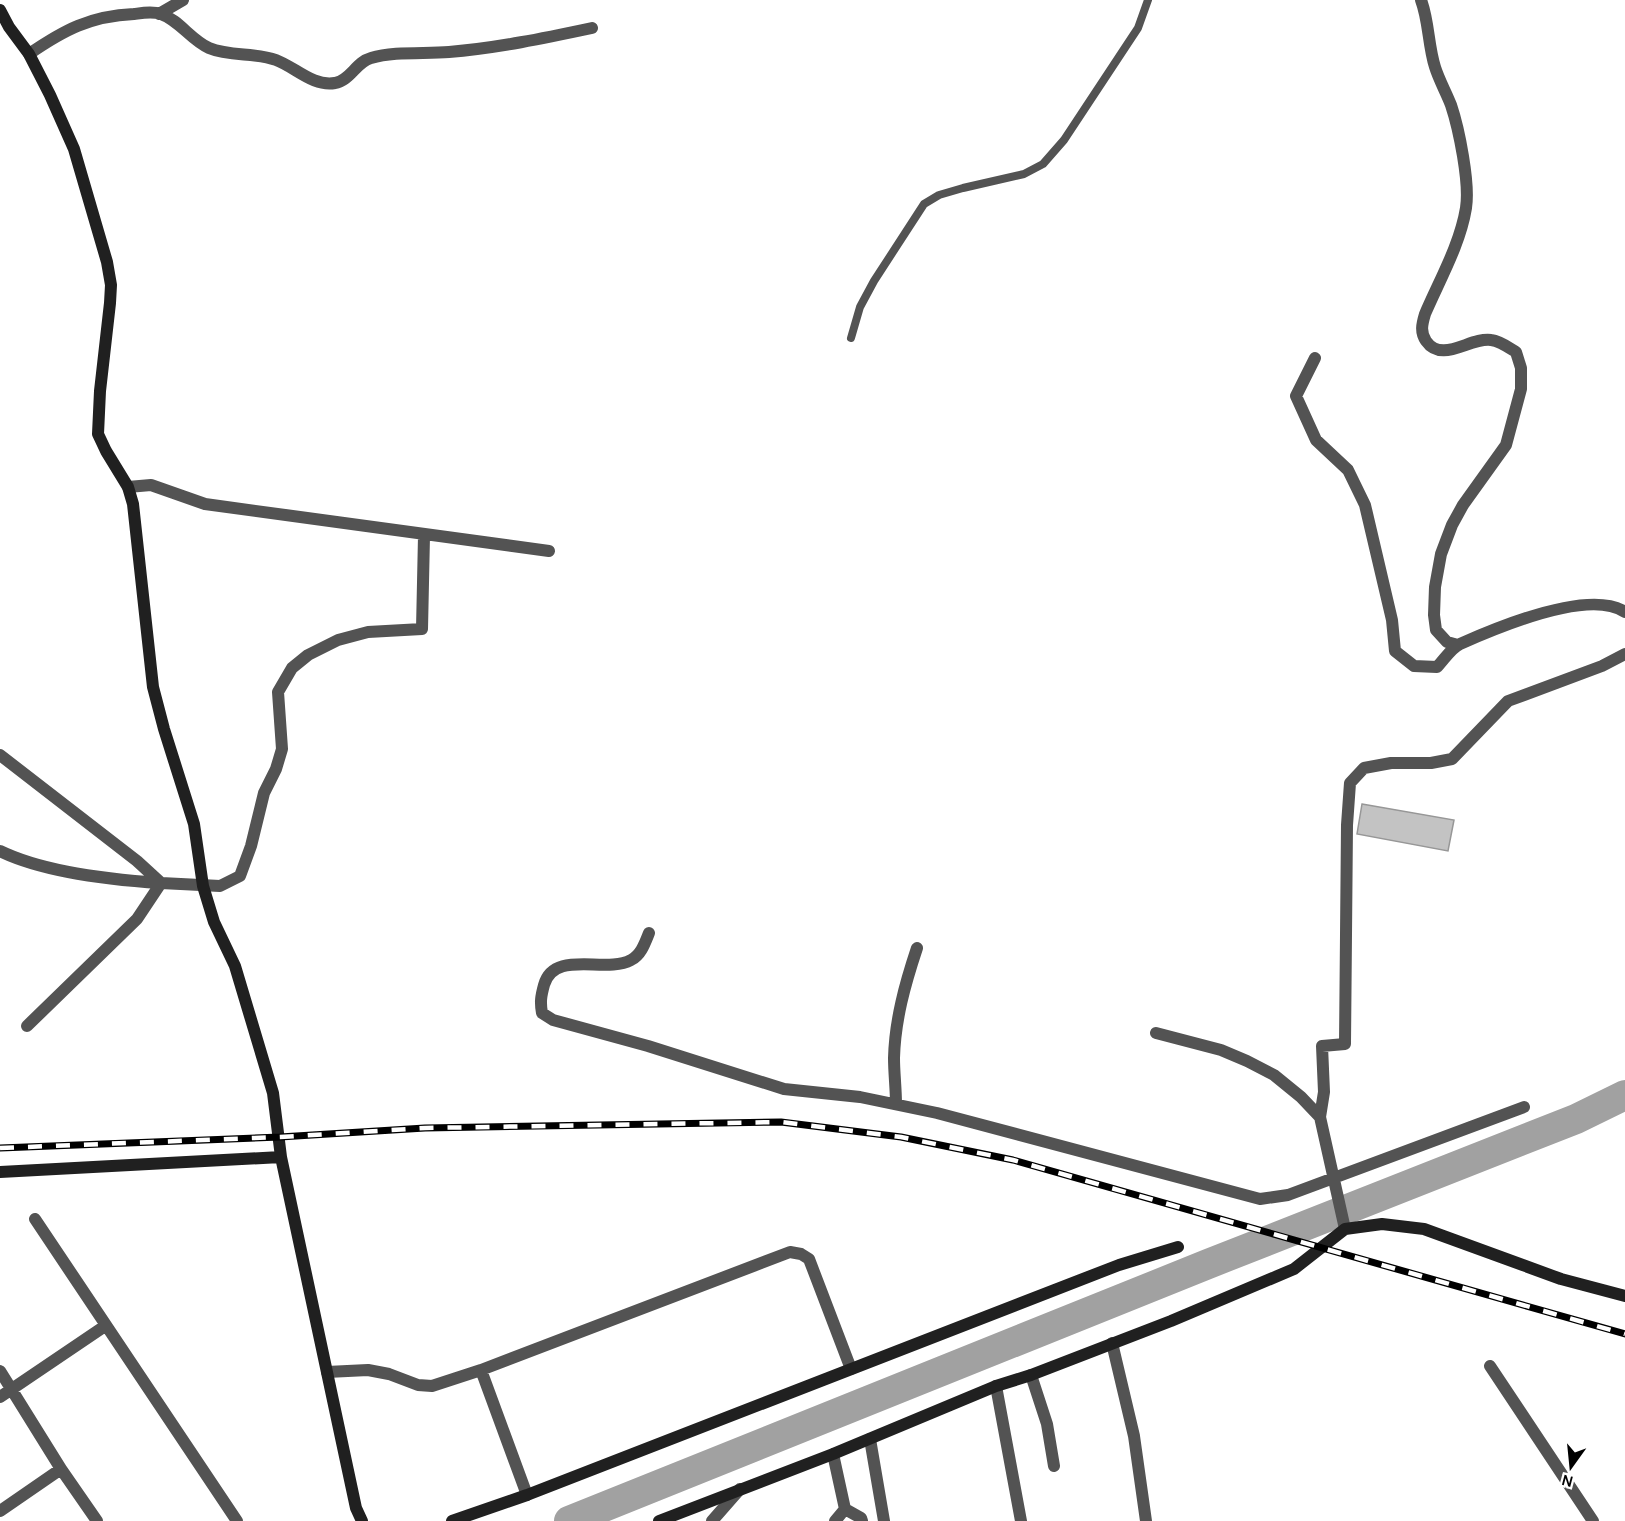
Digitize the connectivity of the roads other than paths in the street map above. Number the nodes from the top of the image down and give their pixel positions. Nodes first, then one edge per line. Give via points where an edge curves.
1 (183, 0) edge
2 (1148, 0) edge
3 (1421, 0) edge
4 (0, 10) edge
5 (159, 14) junction
6 (592, 28) dead end
7 (29, 54) junction
8 (851, 338) dead end
9 (1315, 358) dead end
10 (128, 487) junction
11 (424, 536) junction
12 (549, 551) dead end
13 (1625, 612) edge
14 (1458, 645) junction
15 (1625, 654) edge
16 (0, 755) edge
17 (0, 851) edge
18 (161, 883) junction
19 (202, 886) junction
20 (649, 933) dead end
21 (917, 948) dead end
22 (27, 1026) dead end
23 (1156, 1033) dead end
24 (896, 1104) junction
25 (1524, 1107) dead end
26 (1320, 1117) junction
27 (281, 1157) junction
28 (0, 1172) edge
29 (1335, 1182) junction
30 (35, 1220) dead end
31 (1344, 1223) junction
32 (1178, 1246) dead end
33 (1625, 1296) edge
34 (105, 1326) junction
35 (1112, 1343) junction
36 (1490, 1366) dead end
37 (851, 1369) junction
38 (481, 1370) junction
39 (0, 1371) edge
40 (327, 1372) junction
41 (1031, 1375) junction
42 (996, 1386) junction
43 (12, 1389) junction
44 (0, 1397) edge
45 (870, 1439) junction
46 (833, 1454) junction
47 (1054, 1466) dead end
48 (61, 1469) junction
49 (740, 1489) junction
50 (527, 1496) junction
51 (845, 1509) junction
52 (0, 1511) edge
53 (97, 1521) edge
54 (237, 1521) edge
55 (362, 1521) edge
56 (452, 1521) edge
57 (659, 1521) edge
58 (712, 1521) edge
59 (836, 1521) edge
60 (862, 1521) edge
61 (884, 1521) edge
62 (1021, 1521) edge
63 (1146, 1521) edge
64 (1593, 1521) edge

1 - 5 street
2 - 8 lane via 1138,28 1064,140 1043,164 1024,174 939,195 924,204 874,281 860,307
3 - 14 street via 1435,69 1451,105 1468,184 1461,229 1421,327 1429,345 1440,351 1475,340 1492,340 1516,352 1521,368 1521,389 1506,445 1463,505 1441,554 1435,587 1436,630 1447,642
4 - 7 street
5 - 6 street via 210,48 276,59 323,83 345,79 371,58 449,52
5 - 7 street via 126,14 82,23
7 - 10 street via 74,149 107,262 111,285 98,434
9 - 14 street via 1296,396 1316,440 1348,470 1365,505 1392,620 1395,651 1414,666 1437,667
10 - 11 street via 151,485 205,504
10 - 19 street via 134,504 153,687 194,824
11 - 12 street
11 - 19 street via 422,629 368,632 338,640 292,668 278,692 282,749 240,876 220,886
13 - 14 street via 1603,605 1584,605 1545,612
15 - 26 street via 1508,701 1452,759 1364,768 1350,783 1345,1044 1322,1046 1324,1092
16 - 18 street
17 - 18 street via 53,868 122,881
18 - 19 street
18 - 22 street via 137,919
19 - 27 street via 235,966 264,1060 273,1093
20 - 24 street via 644,947 631,960 561,965 546,978 540,1002 542,1013 553,1020 784,1089
21 - 24 street via 898,1019 894,1058
23 - 26 street via 1247,1061 1274,1075
24 - 29 street via 1260,1199
25 - 29 street
26 - 29 street
27 - 28 street
27 - 40 street
29 - 31 street
30 - 34 street
31 - 33 street via 1424,1229 1561,1279
31 - 35 street via 1294,1269
32 - 37 street
34 - 43 street
34 - 54 street
35 - 41 street
35 - 63 street via 1134,1436
36 - 64 street
37 - 38 street via 809,1259 790,1252
37 - 50 street
38 - 40 street via 432,1386 369,1370
38 - 50 street
39 - 43 street
40 - 55 street
41 - 42 street
41 - 47 street via 1047,1424
42 - 45 street
42 - 62 street
43 - 44 street
43 - 48 street
45 - 46 street
45 - 61 street
46 - 49 street
46 - 51 street
48 - 52 street
48 - 53 street
49 - 57 street
49 - 58 street
50 - 56 street
51 - 59 street
51 - 60 street

